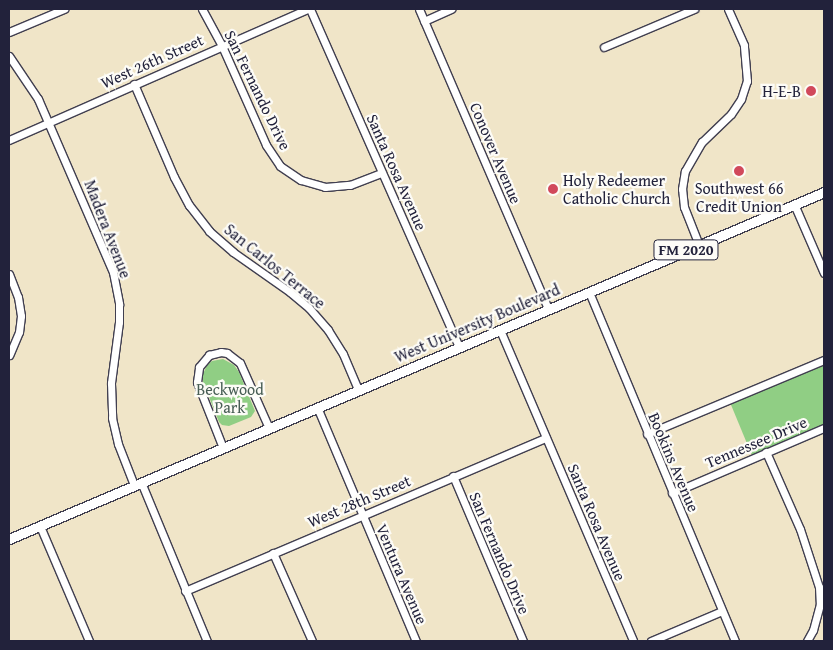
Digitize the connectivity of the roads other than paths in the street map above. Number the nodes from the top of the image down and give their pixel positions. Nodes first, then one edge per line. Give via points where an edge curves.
1 (64, 9) edge
2 (202, 9) edge
3 (308, 9) edge
4 (419, 9) edge
5 (452, 9) edge
6 (694, 9) edge
7 (728, 9) edge
8 (424, 21) junction
9 (9, 32) edge
10 (222, 46) junction
11 (604, 47) dead end
12 (9, 56) edge
13 (134, 84) junction
14 (49, 123) junction
15 (9, 140) edge
16 (382, 173) junction
17 (824, 192) edge
18 (794, 204) junction
19 (698, 245) junction
20 (824, 273) edge
21 (9, 274) edge
22 (589, 292) junction
23 (548, 309) junction
24 (500, 330) junction
25 (459, 347) junction
26 (9, 354) edge
27 (824, 360) edge
28 (358, 390) junction
29 (317, 407) junction
30 (269, 428) junction
31 (824, 428) edge
32 (646, 434) junction
33 (546, 438) junction
34 (223, 448) junction
35 (766, 452) junction
36 (453, 476) junction
37 (137, 484) junction
38 (672, 492) junction
39 (362, 515) junction
40 (40, 526) junction
41 (9, 539) edge
42 (273, 553) junction
43 (185, 591) junction
44 (722, 611) junction
45 (89, 641) edge
46 (207, 641) edge
47 (312, 641) edge
48 (416, 641) edge
49 (523, 641) edge
50 (633, 641) edge
51 (651, 641) edge
52 (735, 641) edge
53 (807, 641) edge

1 - 9 street
2 - 10 street, San Fernando Drive
3 - 10 street, West 26th Street
3 - 16 street, Santa Rosa Avenue
4 - 8 street, Conover Avenue
5 - 8 street
6 - 11 street
7 - 19 street via 744,45 747,81 741,100 702,142 685,171 684,208
8 - 23 street, Conover Avenue
10 - 13 street, West 26th Street
10 - 16 street, San Fernando Drive via 266,145 290,174 312,185 337,187
12 - 14 street, Madera Avenue via 34,92
13 - 14 street, West 26th Street
13 - 28 street, San Carlos Terrace via 189,205 209,231 233,252 309,308 343,354
14 - 15 street, West 26th Street
14 - 37 street, Madera Avenue via 115,282 119,322 111,401 116,437
16 - 25 street, Santa Rosa Avenue
17 - 18 main road, West University Boulevard / FM 2020
18 - 19 main road, West University Boulevard / FM 2020
18 - 20 street
19 - 22 main road, West University Boulevard / FM 2020
21 - 26 street via 21,316 19,332
22 - 23 main road, West University Boulevard / FM 2020
22 - 32 street, Bookins Avenue
23 - 24 main road, West University Boulevard
24 - 25 main road, West University Boulevard
24 - 33 street, Santa Rosa Avenue
25 - 28 main road, West University Boulevard
27 - 32 street
28 - 29 main road, West University Boulevard
29 - 30 main road, West University Boulevard
29 - 39 street, Ventura Avenue
30 - 34 main road, West University Boulevard
30 - 34 street via 240,363 221,352 209,355 199,366 197,382
31 - 35 street, Tennessee Drive
32 - 38 street, Bookins Avenue
33 - 36 street, West 28th Street
33 - 50 street, Santa Rosa Avenue
34 - 37 main road, West University Boulevard
35 - 38 street, Tennessee Drive
35 - 53 street via 803,537 819,587 818,612
36 - 39 street, West 28th Street
36 - 49 street, San Fernando Drive
37 - 40 main road, West University Boulevard
37 - 43 street, Madera Avenue
38 - 44 street, Bookins Avenue
39 - 42 street, West 28th Street
39 - 48 street, Ventura Avenue
40 - 41 main road, West University Boulevard
40 - 45 street
42 - 43 street, West 28th Street
42 - 47 street
43 - 46 street, Madera Avenue
44 - 51 street
44 - 52 street, Bookins Avenue

